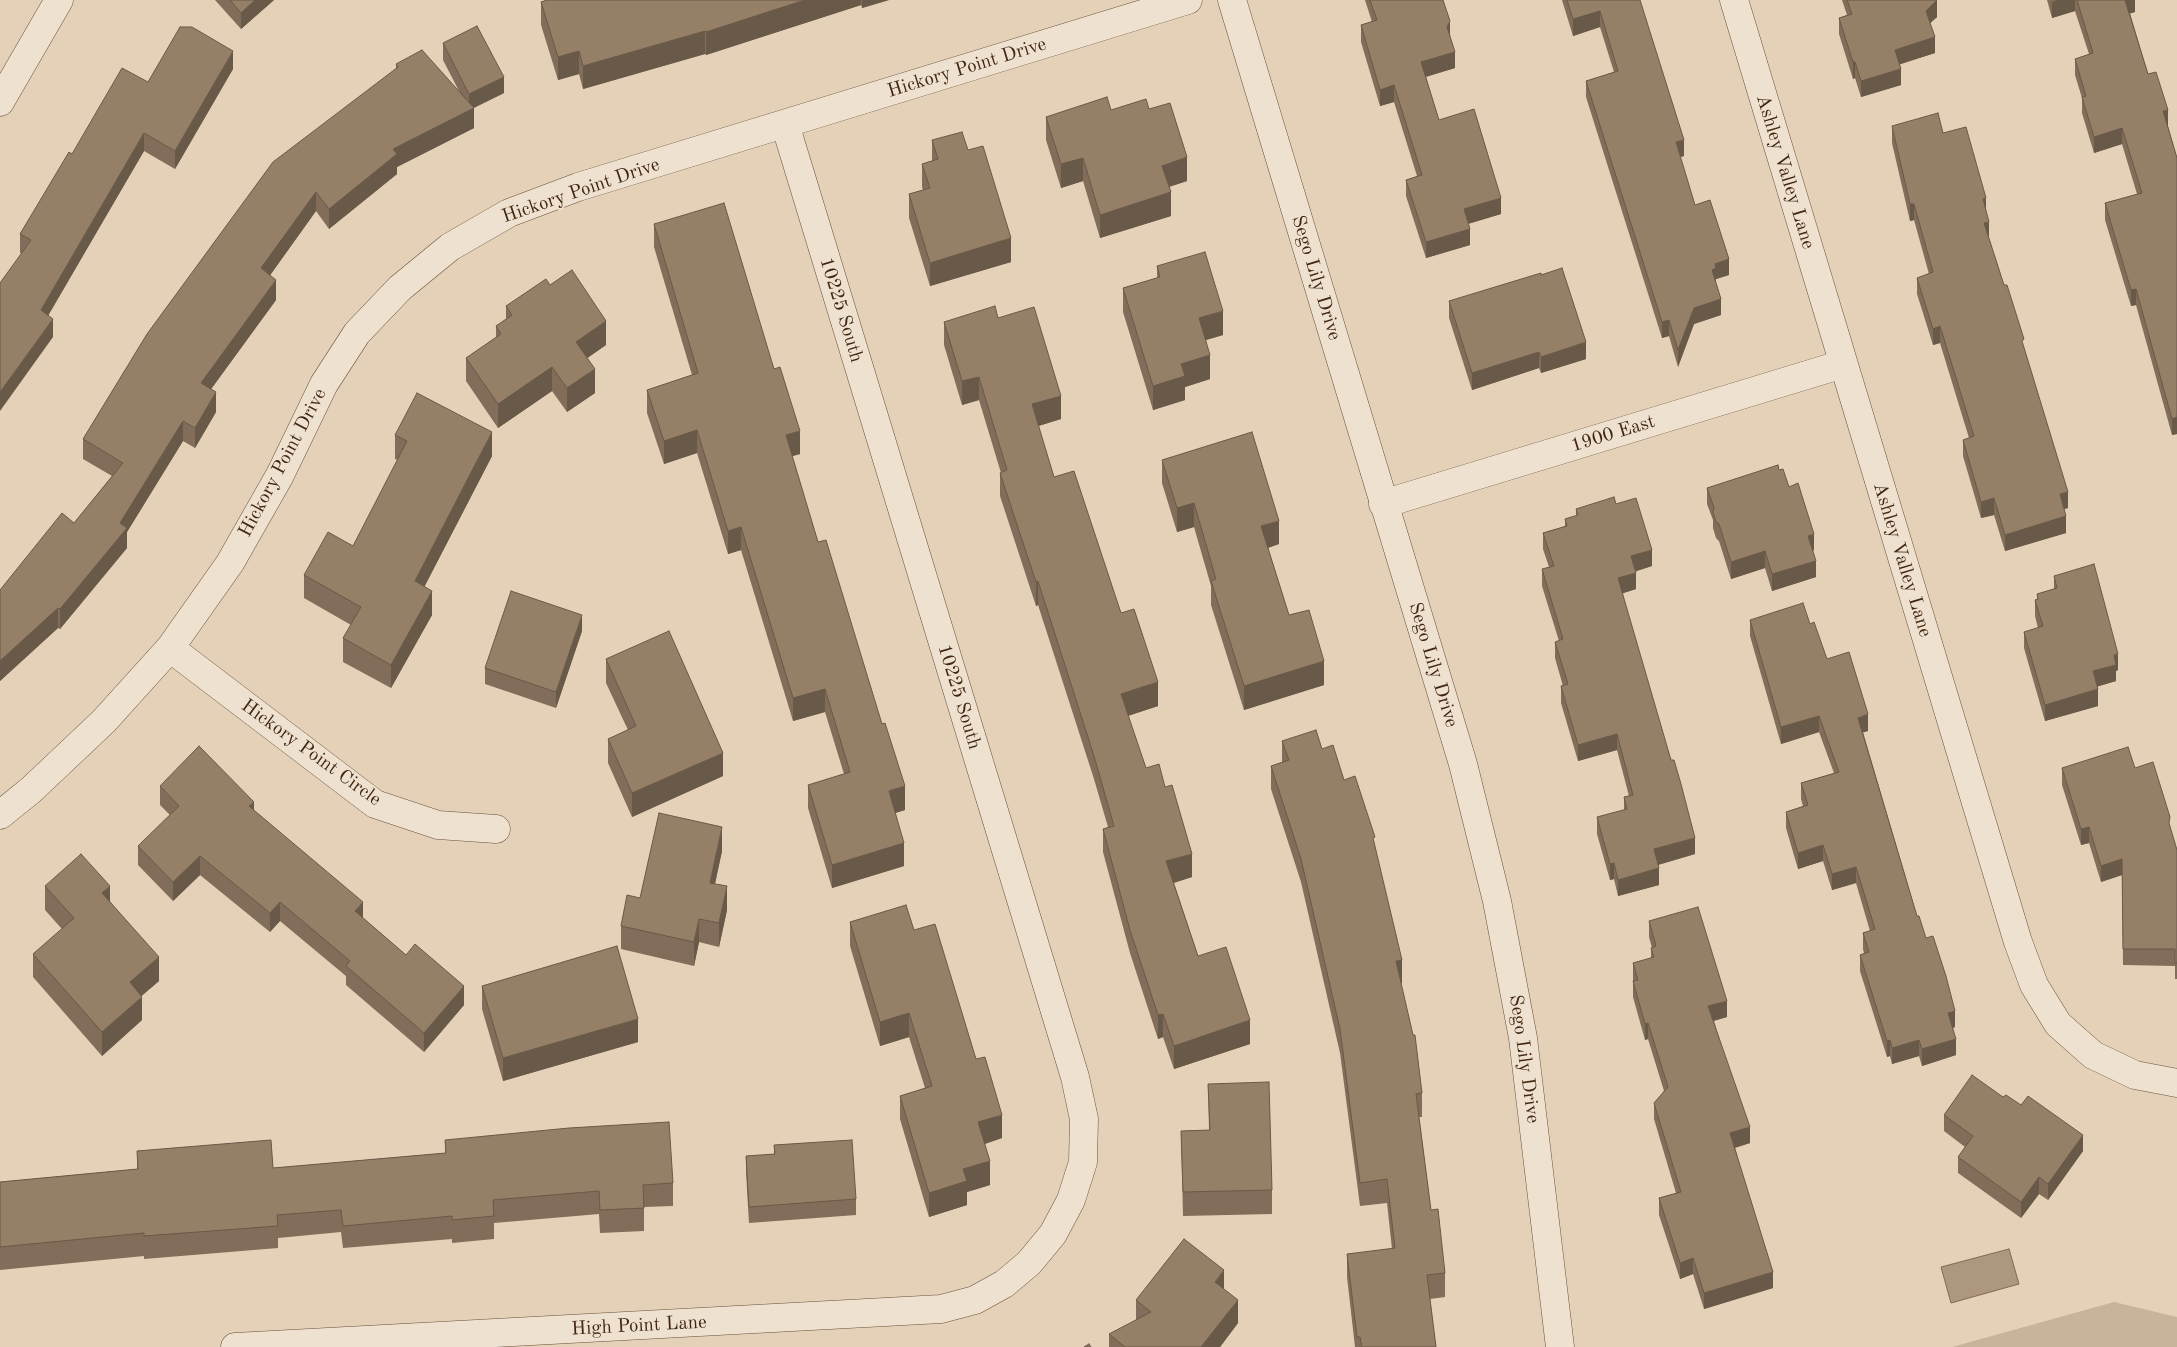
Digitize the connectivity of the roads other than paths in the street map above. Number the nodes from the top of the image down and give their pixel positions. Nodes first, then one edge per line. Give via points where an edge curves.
1 (59, 0) edge
2 (1188, 0) edge
3 (1232, 0) edge
4 (1734, 0) edge
5 (2, 96) edge
6 (784, 124) junction
7 (1843, 364) junction
8 (1383, 504) junction
9 (170, 648) junction
10 (0, 815) edge
11 (496, 829) dead end
12 (2177, 1083) edge
13 (1029, 1263) joint
14 (235, 1347) edge
15 (1560, 1347) edge

1 - 5 street
2 - 6 street, Hickory Point Drive
3 - 8 street, Sego Lily Drive
4 - 7 street, Ashley Valley Lane
6 - 9 street, Hickory Point Drive via 578,187 509,212 450,247 400,288 357,333 324,384 280,475 230,562
6 - 13 street, 10225 South via 1079,1094 1084,1119 1081,1170 1071,1200 1053,1234
7 - 8 street, 1900 East
7 - 12 street, Ashley Valley Lane via 2018,942 2034,985 2058,1024 2093,1055 2135,1075
8 - 15 street, Sego Lily Drive via 1463,764 1497,901 1523,1038
9 - 10 street, Hickory Point Drive via 104,721
9 - 11 street, Hickory Point Circle via 375,804 438,825
13 - 14 street, High Point Lane via 1004,1284 975,1300 941,1309

